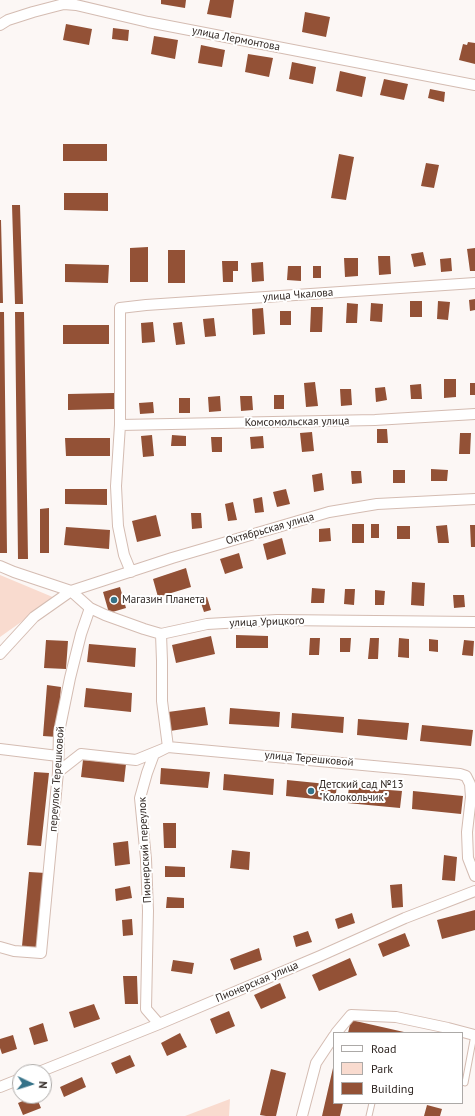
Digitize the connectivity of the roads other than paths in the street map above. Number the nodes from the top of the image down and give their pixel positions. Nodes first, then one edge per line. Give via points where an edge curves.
1 (0, 25) edge
2 (475, 85) edge
3 (475, 283) edge
4 (475, 414) edge
5 (120, 425) junction
6 (475, 499) edge
7 (0, 566) edge
8 (131, 572) junction
9 (71, 591) junction
10 (90, 608) junction
11 (475, 622) edge
12 (161, 634) junction
13 (0, 654) edge
14 (168, 747) junction
15 (0, 749) edge
16 (58, 756) junction
17 (58, 772) junction
18 (475, 876) edge
19 (475, 891) edge
20 (0, 947) edge
21 (159, 1024) junction
22 (337, 1032) edge
23 (475, 1035) edge
24 (333, 1038) edge
25 (52, 1067) edge
26 (463, 1082) edge
27 (12, 1083) edge
28 (0, 1087) edge
29 (372, 1104) edge
30 (302, 1116) edge
31 (369, 1116) edge

1 - 2 street, улица Лермонтова via 8,20 48,8 64,4 76,5 148,22
3 - 5 street, улица Чкалова via 120,308
4 - 5 street, Комсомольская улица via 375,420
5 - 8 street via 116,486 118,526 124,555
6 - 8 street, Октябрьская улица via 377,504 329,512
7 - 9 street
8 - 9 street, Октябрьская улица
9 - 10 street, улица Урицкого
9 - 13 street, Октябрьская улица via 34,617
10 - 12 street, улица Урицкого
10 - 16 street, переулок Терешковой via 70,678
11 - 12 street, улица Урицкого via 277,620 207,624
12 - 14 street via 162,701
14 - 17 street, улица Терешковой via 136,760 81,754
14 - 18 street, улица Терешковой via 466,776 470,784 471,797 467,832 468,858
14 - 21 street, Пионерский переулок via 154,754 140,798 148,904 146,1009
15 - 16 street
16 - 17 street, переулок Терешковой
17 - 20 street, переулок Терешковой via 41,953
19 - 21 street, Пионерская улица
21 - 25 street, Пионерская улица
22 - 23 street via 351,1016 396,1017
23 - 26 lane via 465,1083
24 - 30 street via 316,1063
27 - 28 street
29 - 31 lane

